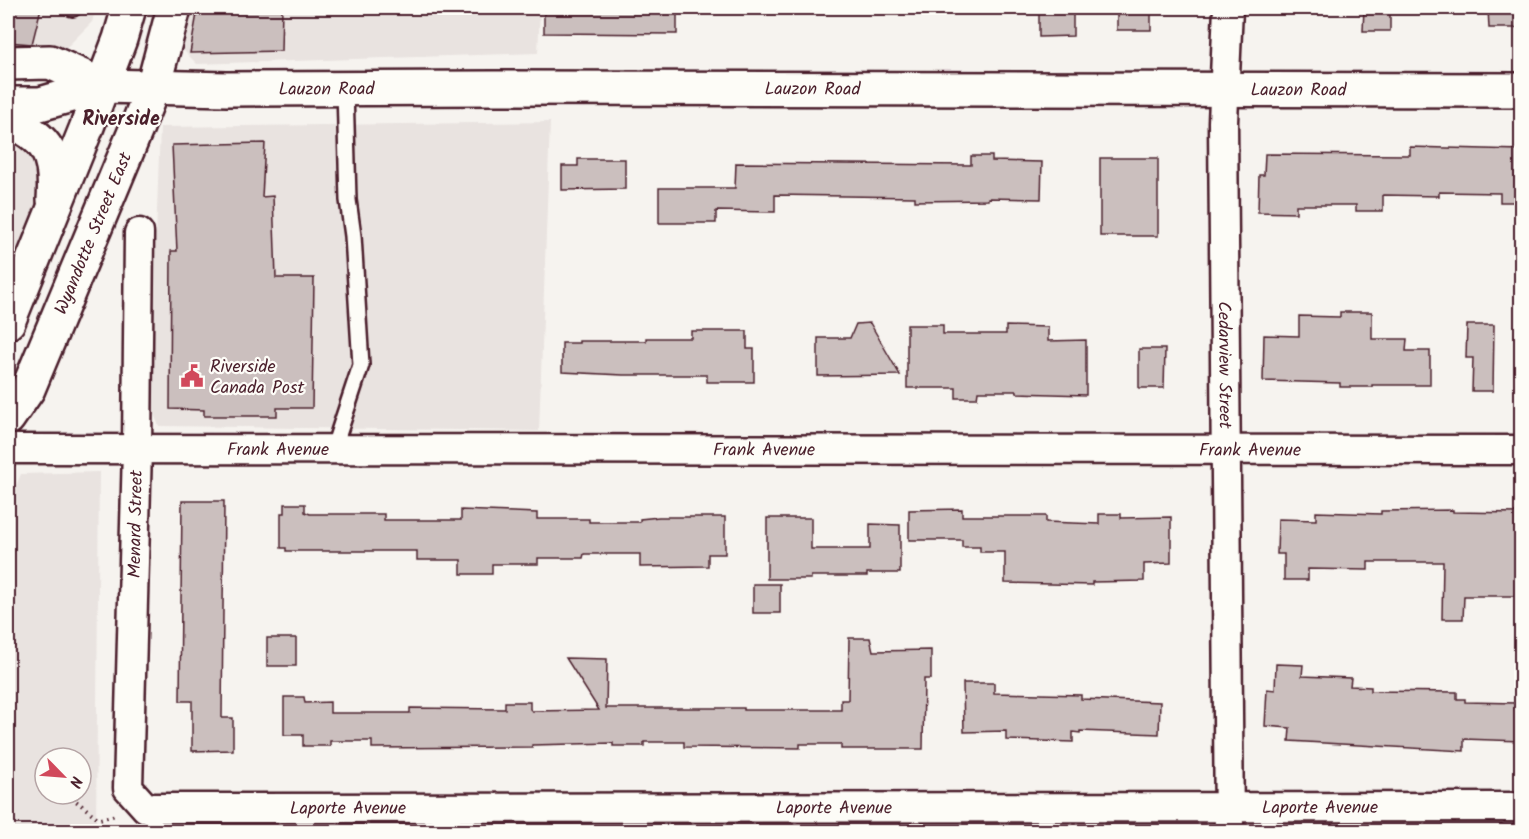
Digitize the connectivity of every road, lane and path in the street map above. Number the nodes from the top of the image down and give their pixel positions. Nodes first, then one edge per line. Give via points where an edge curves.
1 (129, 8) edge
2 (174, 8) edge
3 (1228, 8) edge
4 (8, 63) edge
5 (103, 86) junction
6 (153, 87) junction
7 (345, 89) junction
8 (1224, 89) junction
9 (1521, 90) edge
10 (8, 104) edge
11 (8, 120) edge
12 (53, 209) junction
13 (139, 233) dead end
14 (8, 322) edge
15 (8, 418) edge
16 (8, 449) edge
17 (137, 449) junction
18 (1227, 449) junction
19 (333, 450) junction
20 (1521, 450) edge
21 (83, 806) edge
22 (1521, 807) edge
23 (146, 808) junction
24 (1229, 819) edge

1 - 5 street
2 - 6 street, Wyandotte Street East
3 - 8 street, Cedarview Street
4 - 5 street, Lauzon Road via 50,62
5 - 6 street, Lauzon Road
5 - 10 street, Lauzon Road via 40,104
5 - 12 street
6 - 7 street, Lauzon Road
6 - 15 street, Wyandotte Street East via 28,389
7 - 8 street, Lauzon Road
7 - 19 lane via 348,200 354,236 361,365
8 - 9 street, Lauzon Road
8 - 18 street, Cedarview Street
11 - 12 street via 27,129 49,150 56,176
12 - 14 street
13 - 17 street, Menard Street
16 - 17 street, Frank Avenue
17 - 19 street, Frank Avenue
17 - 23 street, Menard Street via 128,788
18 - 19 street, Frank Avenue
18 - 20 street, Frank Avenue
18 - 24 street, Cedarview Street
21 - 23 path via 99,819
22 - 24 street, Laporte Avenue
23 - 24 street, Laporte Avenue

